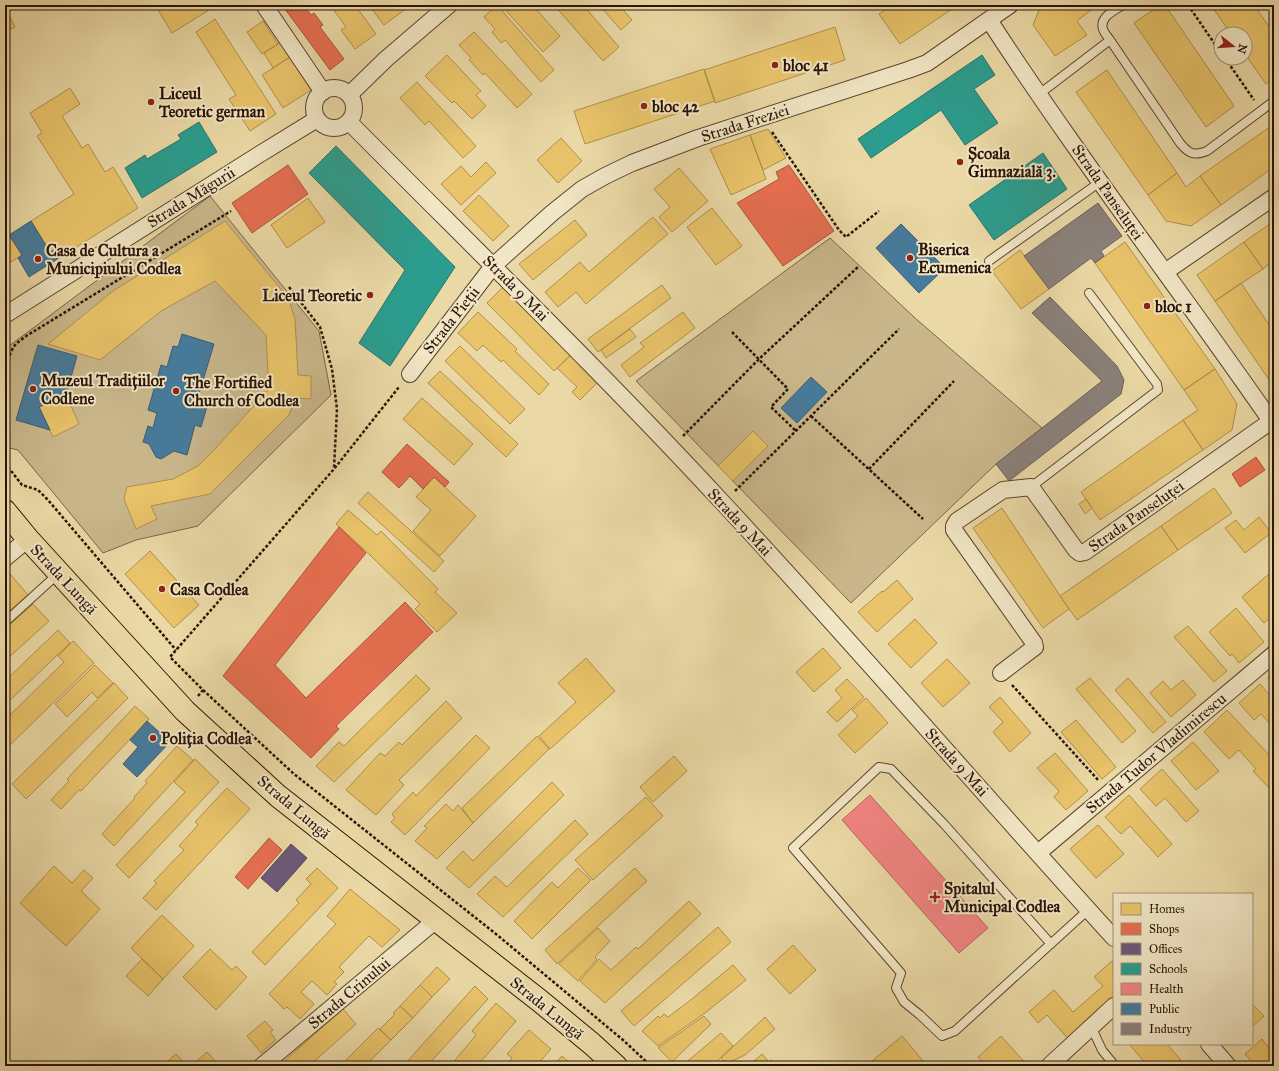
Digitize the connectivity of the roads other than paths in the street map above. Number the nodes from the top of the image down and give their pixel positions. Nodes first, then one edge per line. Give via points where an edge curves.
1 (264, 5) edge
2 (449, 5) edge
3 (1010, 5) edge
4 (1123, 5) edge
5 (989, 20) junction
6 (1110, 40) junction
7 (323, 92) junction
8 (349, 95) junction
9 (1038, 95) junction
10 (1274, 101) edge
11 (317, 119) junction
12 (349, 122) junction
13 (1100, 182) junction
14 (1274, 197) edge
15 (989, 261) dead end
16 (493, 266) junction
17 (1165, 272) junction
18 (1089, 292) dead end
19 (5, 315) edge
20 (410, 374) road end
21 (1273, 420) edge
22 (1031, 487) junction
23 (5, 511) edge
24 (28, 539) junction
25 (5, 558) edge
26 (59, 573) junction
27 (5, 622) edge
28 (1274, 654) edge
29 (1001, 673) road end
30 (1038, 853) junction
31 (1088, 910) junction
32 (436, 920) junction
33 (1113, 937) edge
34 (1051, 944) junction
35 (1113, 1007) edge
36 (1091, 1026) junction
37 (1210, 1045) edge
38 (262, 1066) edge
39 (616, 1066) edge
40 (1049, 1066) edge
41 (1115, 1066) edge
42 (1228, 1066) edge

1 - 7 street
2 - 8 street via 386,59
3 - 5 street, Strada Freziei
4 - 6 lane via 1106,17 1102,24
5 - 9 street, Strada Panseluței
5 - 16 street, Strada Freziei via 927,63 698,138 605,176 582,189 552,213
6 - 9 lane
6 - 10 lane via 1188,152 1198,154 1207,151
7 - 8 street via 328,89 339,89
7 - 11 street via 318,96 314,107
8 - 12 street via 354,105
9 - 13 street, Strada Panseluței
11 - 12 street via 326,127 332,128 344,126
11 - 19 street, Strada Măgurii
12 - 16 street, Strada 9 Mai
13 - 15 lane
13 - 17 street, Strada Panseluței
14 - 17 street
16 - 20 street, Strada Pieții
16 - 30 street, Strada 9 Mai via 723,502
17 - 21 street, Strada Panseluței
18 - 22 lane via 1157,384 1158,390
21 - 22 street, Strada Panseluței via 1085,552 1080,553 1076,550
22 - 29 street via 1002,490 957,521 954,526 954,530 1034,643 1035,647 1032,650
23 - 24 highway, Strada Lungă
24 - 25 street
24 - 26 highway, Strada Lungă
26 - 27 lane
26 - 32 highway, Strada Lungă via 185,711 278,796
28 - 30 street, Strada Tudor Vladimirescu
30 - 31 street, Strada 9 Mai
31 - 33 street, Strada 9 Mai
31 - 34 lane
32 - 38 street, Strada Crinului
32 - 39 highway, Strada Lungă via 540,1001
34 - 34 lane via 944,824 891,769 879,767 793,848 901,973 896,988 904,1002 942,1036 955,1031
35 - 36 street
36 - 40 street
36 - 41 lane via 1102,1050
37 - 42 street

